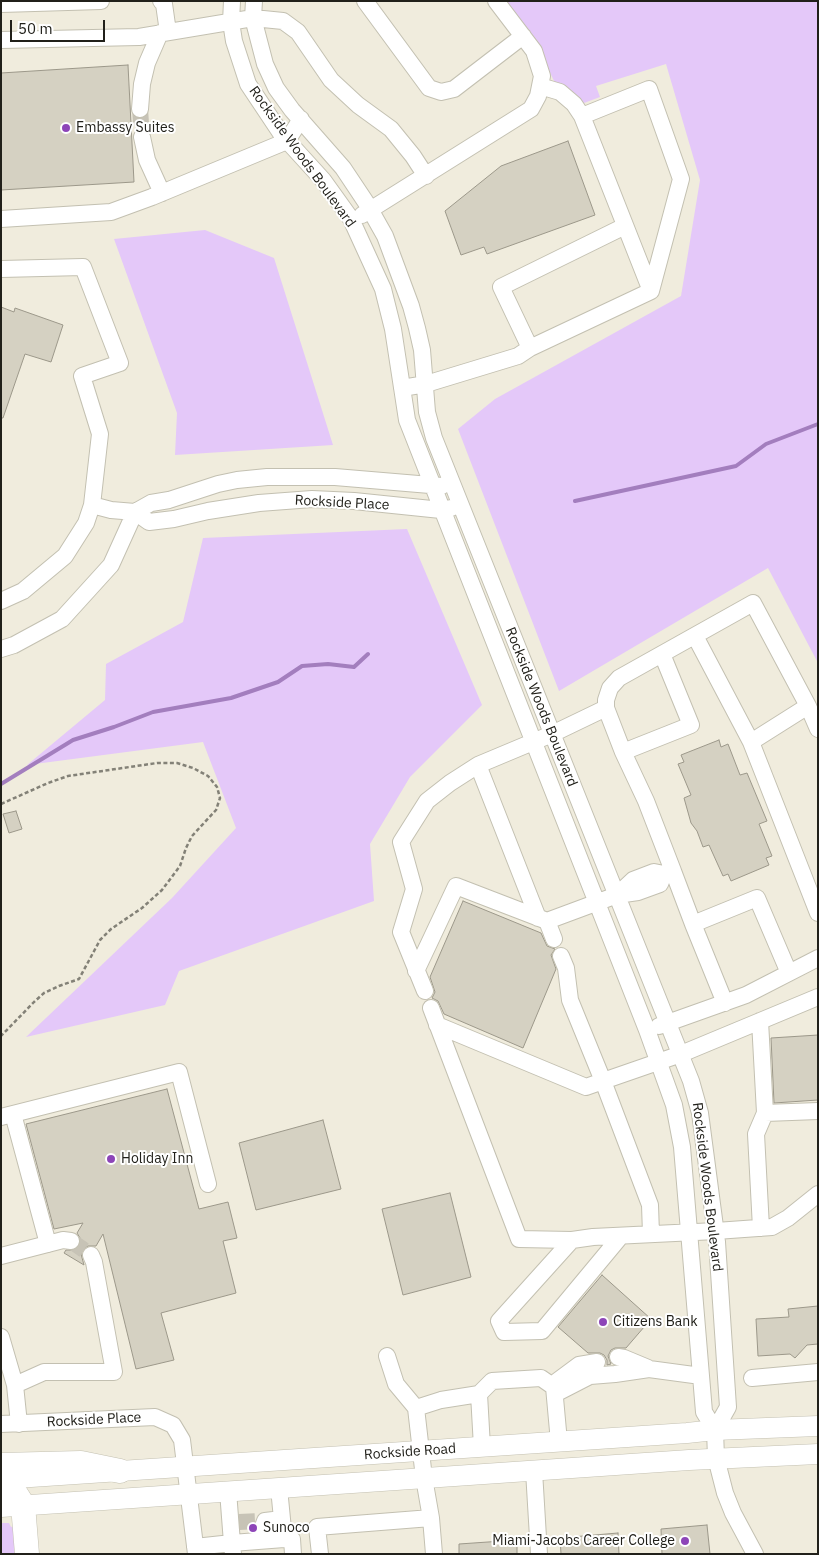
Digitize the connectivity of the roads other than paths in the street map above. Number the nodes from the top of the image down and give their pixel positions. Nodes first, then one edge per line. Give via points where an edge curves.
1 (101, 1) edge
2 (161, 1) edge
3 (232, 1) edge
4 (254, 1) edge
5 (365, 1) edge
6 (496, 1) edge
7 (1, 4) edge
8 (253, 18) junction
9 (231, 22) junction
10 (164, 33) junction
11 (523, 36) junction
12 (1, 40) edge
13 (540, 86) junction
14 (140, 109) tunnel mouth
15 (582, 116) junction
16 (301, 119) junction
17 (142, 137) tunnel mouth
18 (288, 141) junction
19 (426, 176) junction
20 (162, 193) junction
21 (371, 211) junction
22 (1, 218) edge
23 (351, 220) junction
24 (625, 226) junction
25 (1, 269) edge
26 (651, 291) junction
27 (530, 348) junction
28 (426, 384) junction
29 (402, 388) junction
30 (218, 484) junction
31 (432, 486) junction
32 (454, 486) junction
33 (92, 505) junction
34 (461, 507) junction
35 (224, 508) junction
36 (442, 510) junction
37 (135, 512) junction
38 (1, 601) edge
39 (695, 636) junction
40 (1, 649) edge
41 (662, 654) junction
42 (808, 706) junction
43 (606, 708) junction
44 (818, 729) edge
45 (552, 734) junction
46 (533, 742) junction
47 (751, 742) junction
48 (623, 752) junction
49 (478, 765) junction
50 (668, 872) junction
51 (617, 895) junction
52 (596, 902) junction
53 (818, 912) edge
54 (542, 919) junction
55 (692, 924) junction
56 (554, 939) dead end
57 (561, 956) dead end
58 (818, 958) edge
59 (416, 971) junction
60 (789, 973) junction
61 (425, 991) dead end
62 (818, 997) edge
63 (725, 1003) junction
64 (431, 1008) dead end
65 (760, 1021) junction
66 (668, 1023) junction
67 (437, 1025) junction
68 (647, 1030) junction
69 (681, 1054) junction
70 (659, 1062) junction
71 (603, 1081) junction
72 (818, 1111) edge
73 (765, 1113) junction
74 (7, 1115) edge
75 (208, 1184) dead end
76 (818, 1194) edge
77 (761, 1228) junction
78 (716, 1232) junction
79 (689, 1233) junction
80 (651, 1234) junction
81 (621, 1236) junction
82 (572, 1240) junction
83 (71, 1241) tunnel mouth
84 (48, 1244) junction
85 (1, 1256) edge
86 (91, 1256) tunnel mouth
87 (1, 1337) edge
88 (387, 1356) dead end
89 (618, 1357) dead end
90 (597, 1362) dead end
91 (649, 1369) junction
92 (818, 1372) edge
93 (701, 1376) junction
94 (752, 1378) dead end
95 (15, 1385) junction
96 (553, 1389) junction
97 (479, 1394) junction
98 (416, 1408) junction
99 (1, 1424) edge
100 (19, 1424) junction
101 (818, 1426) edge
102 (715, 1430) junction
103 (559, 1442) junction
104 (482, 1447) junction
105 (422, 1451) junction
106 (818, 1454) edge
107 (716, 1458) junction
108 (1, 1465) edge
109 (185, 1467) junction
110 (534, 1471) junction
111 (120, 1472) junction
112 (424, 1478) junction
113 (1, 1479) edge
114 (1, 1485) edge
115 (279, 1488) junction
116 (228, 1491) junction
117 (188, 1494) junction
118 (12, 1506) edge
119 (431, 1518) junction
120 (282, 1519) junction
121 (261, 1521) tunnel mouth
122 (236, 1530) edge
123 (284, 1539) junction
124 (195, 1550) edge
125 (27, 1554) edge
126 (293, 1554) edge
127 (320, 1554) edge
128 (434, 1554) edge
129 (539, 1554) edge
130 (755, 1554) edge

1 - 7 street
2 - 10 street via 164,4
3 - 9 street, Rockside Woods Boulevard
4 - 8 street, Rockside Woods Boulevard
5 - 11 street via 429,88 441,92 454,89
6 - 11 street
8 - 9 street
8 - 16 street, Rockside Woods Boulevard via 276,88
8 - 19 street via 283,20 298,32 332,80 358,105 391,129
9 - 10 street
9 - 18 street, Rockside Woods Boulevard via 248,84
10 - 12 street via 139,37
10 - 14 street via 147,63
11 - 13 street via 534,52 542,76
13 - 15 street via 560,92
13 - 19 street via 531,109
15 - 24 street
15 - 26 street via 649,89 681,178
16 - 18 street
16 - 21 street, Rockside Woods Boulevard via 343,168
17 - 20 street via 147,160
18 - 20 street
18 - 23 street, Rockside Woods Boulevard via 323,180
19 - 21 street
20 - 22 street via 111,212
21 - 23 street
21 - 28 street, Rockside Woods Boulevard via 385,236 411,306
23 - 29 street, Rockside Woods Boulevard via 383,289
24 - 26 street
24 - 27 street via 501,287
25 - 33 street via 83,267 120,363 82,376 100,434
26 - 27 street
27 - 28 street via 518,356
28 - 29 street
28 - 32 street, Rockside Woods Boulevard via 427,412 434,438
29 - 31 street, Rockside Woods Boulevard via 407,420
30 - 31 street via 298,476
30 - 35 street
30 - 37 street via 151,503
31 - 32 street
31 - 36 street, Rockside Woods Boulevard
32 - 34 street, Rockside Woods Boulevard
33 - 37 street
33 - 38 street via 86,523 65,556 23,591
34 - 36 street, Rockside Place
34 - 45 street, Rockside Woods Boulevard
35 - 36 street, Rockside Place via 312,499
35 - 37 street, Rockside Place via 148,522
36 - 46 street, Rockside Woods Boulevard
37 - 40 street via 111,565 62,619
39 - 41 street
39 - 42 street via 753,603
39 - 47 street
41 - 43 street via 619,678 610,688
41 - 48 street via 690,725
42 - 44 street
42 - 47 street
43 - 45 street
43 - 48 street
45 - 46 street
45 - 51 street, Rockside Woods Boulevard
46 - 49 street
46 - 52 street, Rockside Woods Boulevard
47 - 53 street
48 - 50 street via 646,801
49 - 54 street
49 - 59 street via 427,801 400,842 414,889 402,932
50 - 51 street via 660,884
50 - 55 street
51 - 52 street
51 - 66 street, Rockside Woods Boulevard
52 - 54 street
52 - 68 street, Rockside Woods Boulevard
54 - 56 street
54 - 59 street via 456,886
55 - 60 street via 757,898
55 - 63 street
57 - 71 street via 570,1000
58 - 60 street
59 - 61 street
60 - 63 street
62 - 65 street
63 - 66 street
64 - 67 street
65 - 69 street
65 - 73 street
66 - 68 street
66 - 69 street, Rockside Woods Boulevard
67 - 71 street via 586,1087
67 - 82 street via 519,1240
68 - 70 street, Rockside Woods Boulevard
69 - 70 street
69 - 78 street, Rockside Woods Boulevard via 700,1113
70 - 71 street
70 - 79 street, Rockside Woods Boulevard via 674,1105 681,1139
71 - 80 street via 650,1205
72 - 73 street
73 - 77 street via 756,1134
74 - 75 street via 179,1072
74 - 84 street
76 - 77 street via 788,1218 772,1227
77 - 78 street
78 - 79 street
78 - 102 street, Rockside Woods Boulevard via 728,1407
79 - 80 street
79 - 93 street, Rockside Woods Boulevard
80 - 81 street
81 - 82 street
81 - 82 street via 542,1331 504,1332 499,1321
83 - 84 street
84 - 85 street
86 - 95 street via 114,1372 44,1372
87 - 95 street
88 - 98 street via 396,1384
89 - 91 street
90 - 96 street via 579,1365
91 - 93 street
91 - 96 street via 590,1376
92 - 94 street
93 - 102 street, Rockside Woods Boulevard via 704,1412
95 - 100 street
96 - 97 street via 541,1378 492,1381
96 - 103 street
97 - 98 street
97 - 104 street
98 - 105 street
99 - 100 street, Rockside Place
100 - 109 street, Rockside Place via 155,1417 173,1425 178,1432
101 - 102 main road, Rockside Road
102 - 103 main road, Rockside Road
102 - 107 street, Rockside Woods Boulevard
103 - 104 main road, Rockside Road
104 - 105 main road, Rockside Road
105 - 109 main road, Rockside Road
105 - 112 street
106 - 107 main road, Rockside Road
107 - 110 main road, Rockside Road
107 - 130 street, Rockside Woods Boulevard via 725,1493
108 - 111 highway via 81,1463
109 - 111 main road, Rockside Road
109 - 117 street, Rockside Place
110 - 112 main road, Rockside Road
110 - 129 street
111 - 113 main road, Rockside Road
112 - 115 main road, Rockside Road
112 - 119 street
114 - 118 highway via 16,1494
115 - 116 main road, Rockside Road
115 - 120 street
116 - 117 main road, Rockside Road
116 - 122 street
117 - 118 main road, Rockside Road
117 - 124 street, Rockside Place
118 - 125 highway
119 - 127 street via 317,1527
119 - 128 street
120 - 121 street
120 - 123 street
122 - 123 street
122 - 124 street
123 - 126 street via 292,1539

